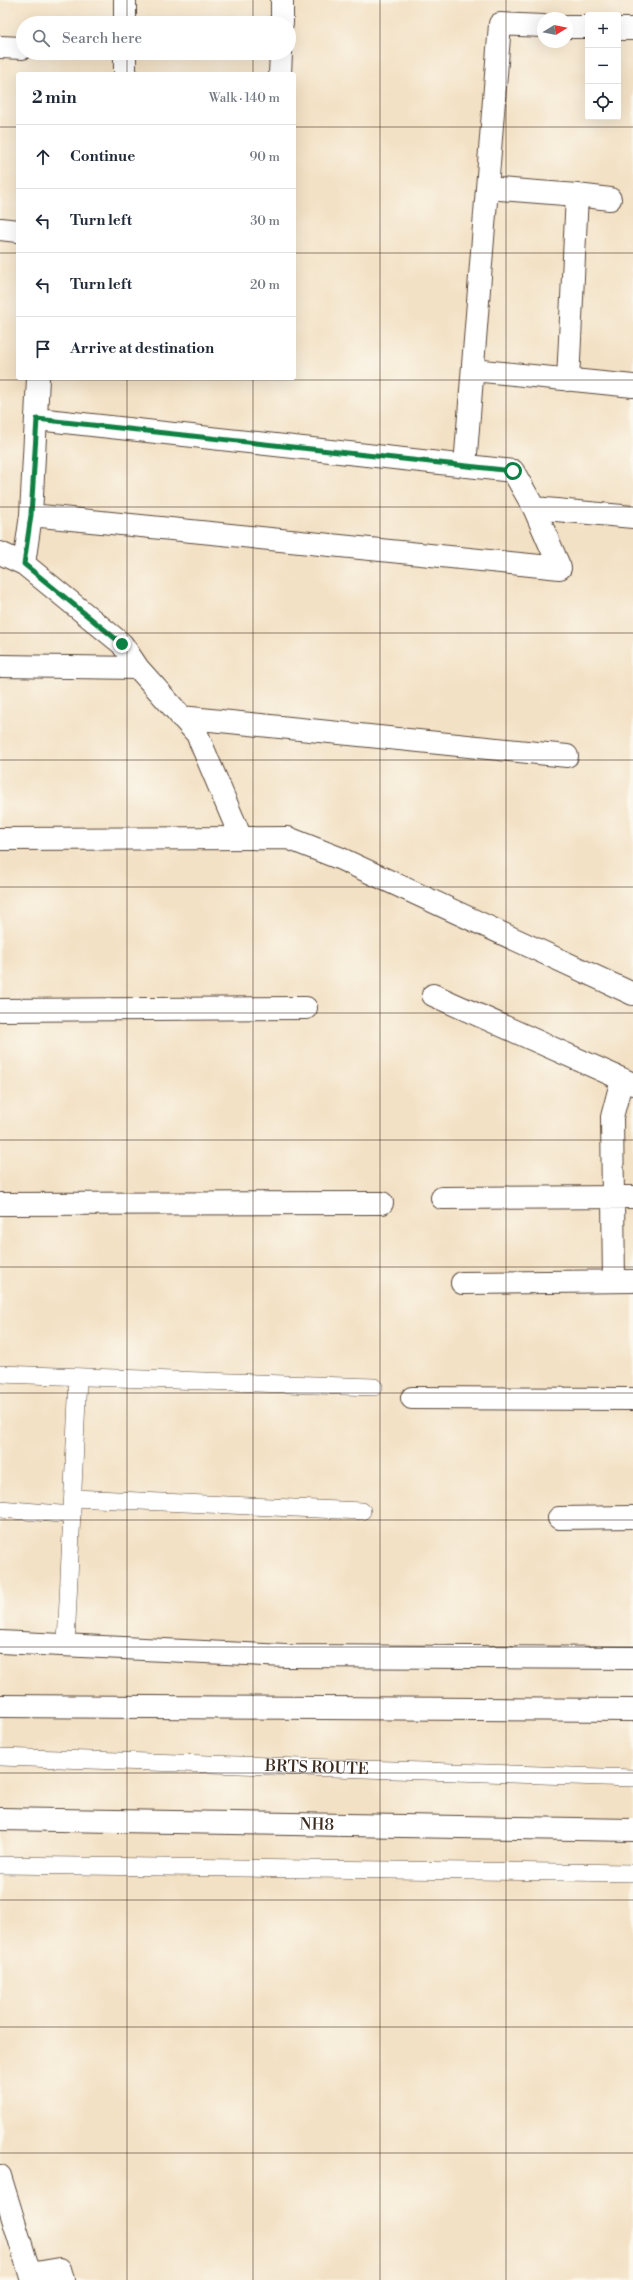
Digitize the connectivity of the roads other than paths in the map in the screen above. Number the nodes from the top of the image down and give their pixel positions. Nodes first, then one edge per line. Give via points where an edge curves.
1 (125, 0) edge
2 (282, 0) edge
3 (125, 16) edge
4 (282, 16) edge
5 (537, 26) edge
6 (573, 27) edge
7 (585, 27) edge
8 (621, 28) edge
9 (633, 29) edge
10 (0, 47) edge
11 (16, 48) edge
12 (125, 60) edge
13 (281, 60) edge
14 (125, 72) edge
15 (280, 72) edge
16 (487, 188) junction
17 (578, 195) junction
18 (610, 199) dead end
19 (0, 229) edge
20 (16, 231) edge
21 (473, 370) junction
22 (38, 380) edge
23 (568, 380) junction
24 (633, 386) edge
25 (37, 419) junction
26 (465, 466) junction
27 (534, 508) junction
28 (31, 515) junction
29 (633, 517) edge
30 (0, 553) edge
31 (24, 564) junction
32 (0, 666) edge
33 (138, 668) junction
34 (181, 717) junction
35 (567, 756) dead end
36 (241, 838) junction
37 (0, 839) edge
38 (633, 994) edge
39 (433, 995) dead end
40 (306, 1008) dead end
41 (0, 1010) edge
42 (628, 1082) edge
43 (623, 1197) edge
44 (442, 1198) dead end
45 (382, 1203) dead end
46 (0, 1204) edge
47 (623, 1281) edge
48 (462, 1283) dead end
49 (0, 1374) edge
50 (78, 1377) junction
51 (374, 1386) dead end
52 (412, 1398) dead end
53 (633, 1399) edge
54 (73, 1507) junction
55 (0, 1509) edge
56 (362, 1511) dead end
57 (633, 1517) edge
58 (559, 1518) dead end
59 (0, 1642) edge
60 (66, 1645) junction
61 (633, 1658) edge
62 (0, 1706) edge
63 (633, 1710) edge
64 (0, 1757) edge
65 (633, 1778) edge
66 (0, 1819) edge
67 (633, 1830) edge
68 (0, 1865) edge
69 (633, 1873) edge
70 (0, 2176) edge
71 (63, 2280) edge

1 - 3 street
2 - 4 street
5 - 16 street via 500,24
6 - 7 street
8 - 9 street
10 - 11 street
12 - 14 street
13 - 15 street
16 - 17 street
16 - 21 street
17 - 18 street
17 - 23 street
19 - 20 street
21 - 23 street
21 - 26 street
22 - 25 street
23 - 24 street
25 - 26 street
25 - 28 street
26 - 27 street via 513,471
27 - 28 street via 560,568
27 - 29 street
28 - 31 street
30 - 31 street
31 - 33 street via 122,644
32 - 33 street
33 - 34 street
34 - 35 street
34 - 36 street via 197,734
36 - 37 street
36 - 38 street via 288,838 339,858
39 - 42 street
40 - 41 street
42 - 43 street via 612,1116
43 - 44 street
43 - 47 street
45 - 46 street
47 - 48 street
49 - 50 lane
50 - 51 lane
50 - 54 lane
52 - 53 street
54 - 55 lane
54 - 56 lane
54 - 60 lane
57 - 58 street
59 - 60 street
60 - 61 street via 286,1656
62 - 63 street
64 - 65 lane, BRTS ROUTE
66 - 67 street, NH8
68 - 69 lane
70 - 71 street via 30,2274 60,2269

